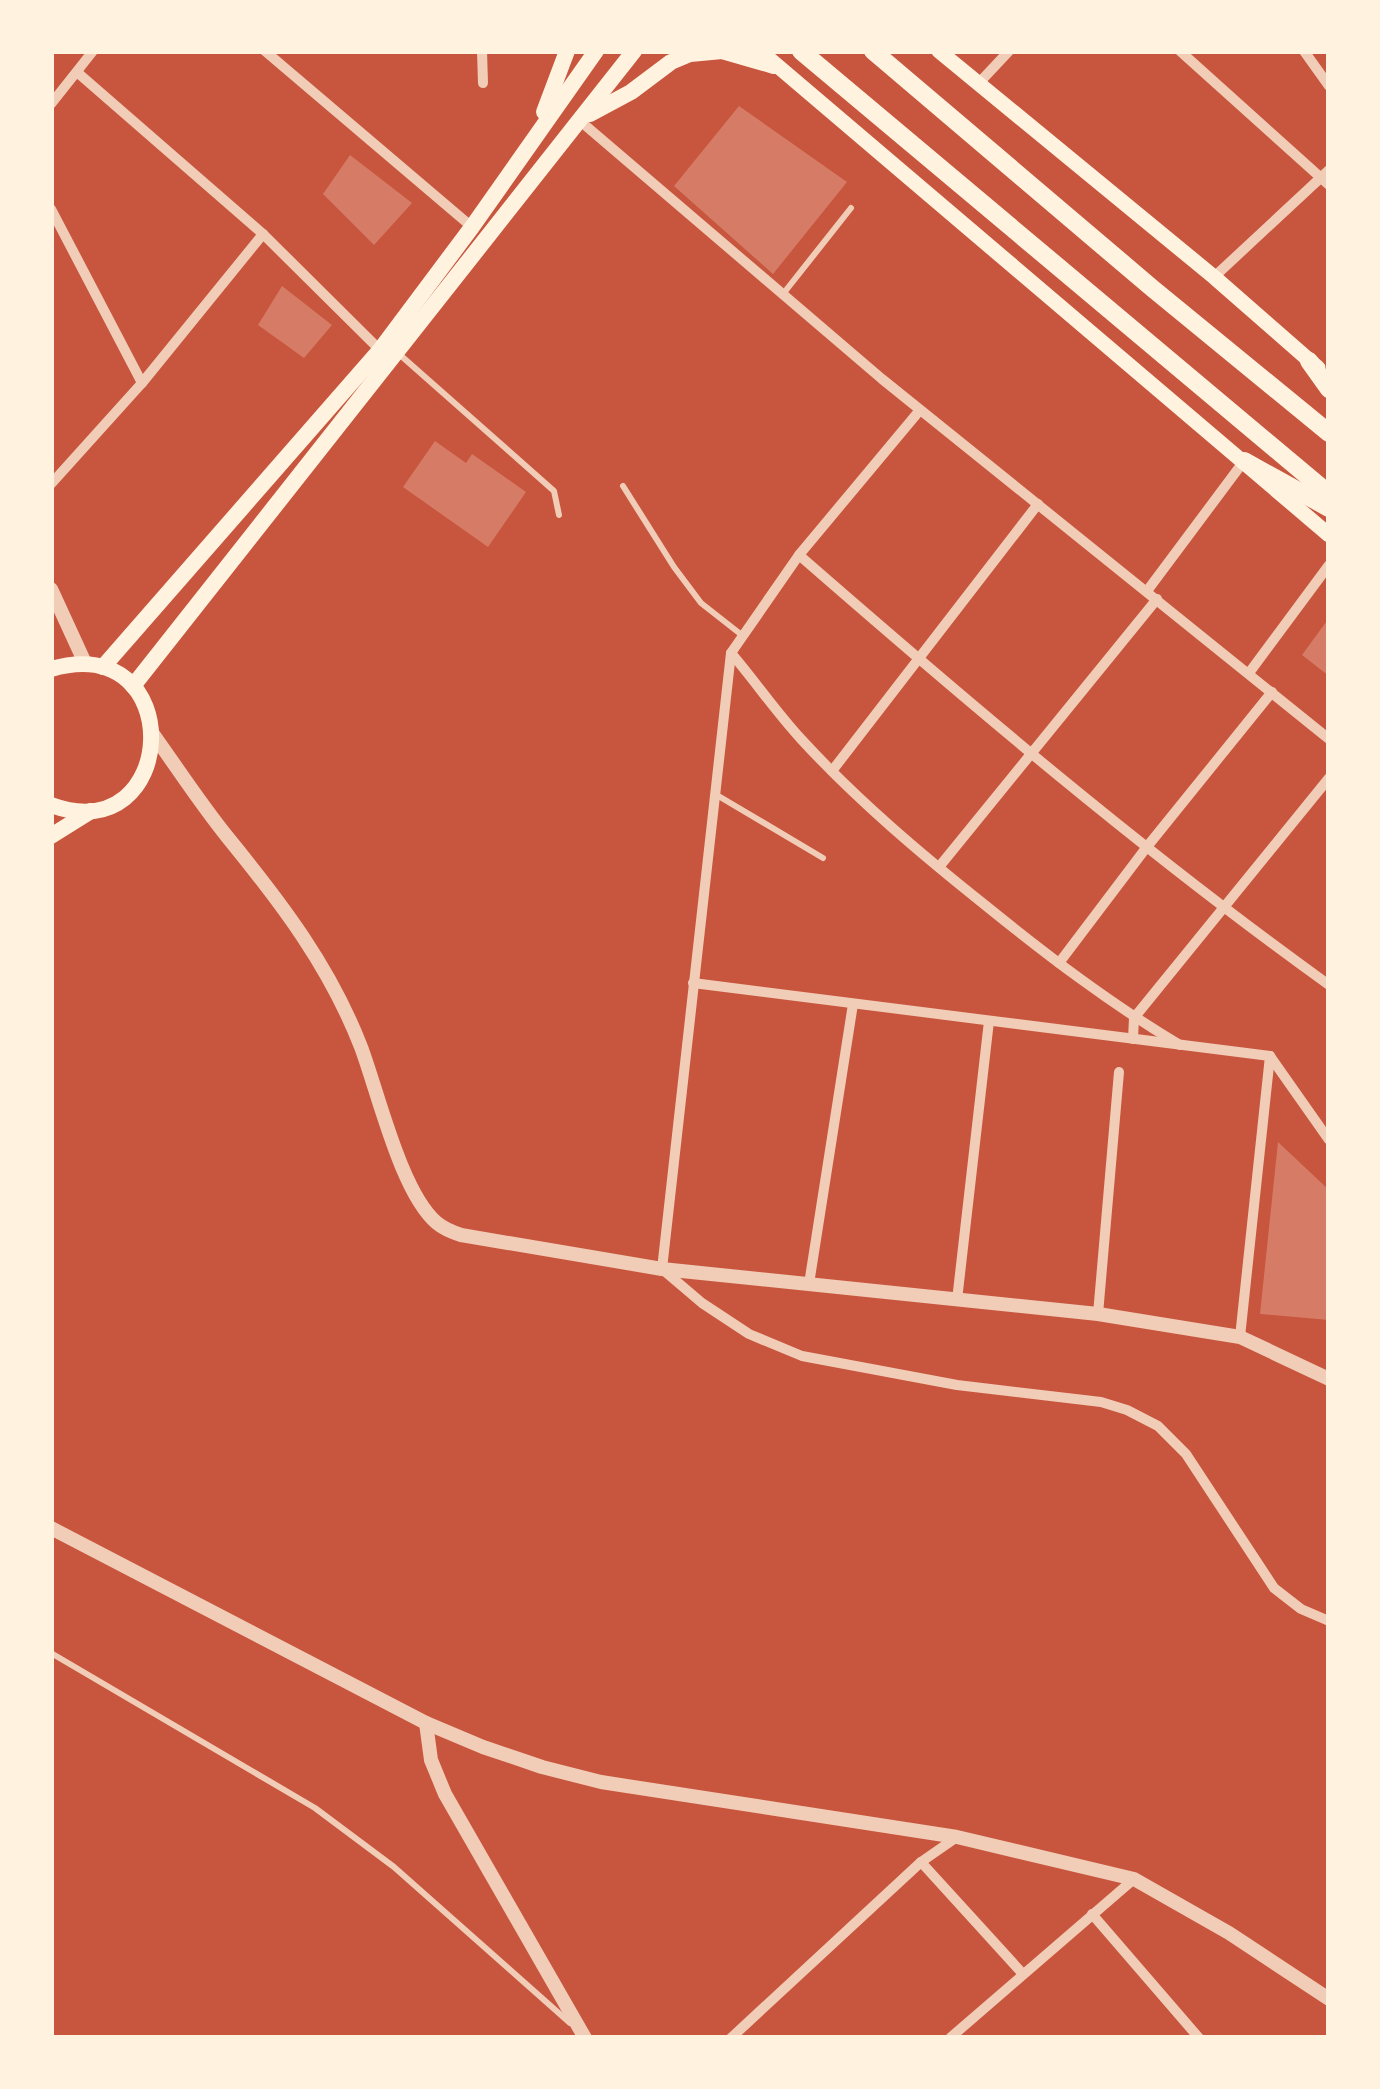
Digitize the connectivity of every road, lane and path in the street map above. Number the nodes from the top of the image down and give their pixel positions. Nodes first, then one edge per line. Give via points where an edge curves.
1 (94, 51) edge
2 (265, 51) edge
3 (482, 51) edge
4 (567, 51) edge
5 (596, 51) edge
6 (634, 51) edge
7 (801, 51) edge
8 (873, 51) edge
9 (939, 51) edge
10 (1009, 51) edge
11 (1304, 51) edge
12 (1189, 54) edge
13 (767, 56) edge
14 (78, 73) junction
15 (483, 83) dead end
16 (978, 84) junction
17 (1329, 86) edge
18 (51, 104) edge
19 (579, 120) junction
20 (534, 138) junction
21 (1326, 178) edge
22 (851, 208) dead end
23 (51, 209) edge
24 (472, 227) junction
25 (263, 234) junction
26 (1214, 278) junction
27 (783, 294) junction
28 (388, 351) junction
29 (1310, 361) junction
30 (1329, 377) edge
31 (142, 383) junction
32 (1329, 389) edge
33 (920, 410) junction
34 (1329, 433) edge
35 (1244, 461) junction
36 (51, 484) edge
37 (623, 486) dead end
38 (1329, 494) edge
39 (1038, 504) junction
40 (1329, 508) edge
41 (560, 514) dead end
42 (1329, 535) edge
43 (799, 555) junction
44 (1329, 565) edge
45 (51, 590) edge
46 (1152, 595) junction
47 (743, 636) junction
48 (731, 653) junction
49 (918, 659) junction
50 (94, 665) junction
51 (51, 669) edge
52 (1249, 673) junction
53 (133, 686) junction
54 (1272, 692) junction
55 (153, 734) junction
56 (1329, 739) edge
57 (1031, 755) junction
58 (832, 771) junction
59 (1329, 778) edge
60 (715, 794) junction
61 (51, 805) edge
62 (91, 811) junction
63 (51, 836) edge
64 (1146, 848) junction
65 (823, 858) dead end
66 (939, 867) junction
67 (1223, 909) junction
68 (1059, 963) junction
69 (693, 983) junction
70 (1329, 985) edge
71 (854, 1004) junction
72 (1134, 1018) junction
73 (989, 1021) junction
74 (1132, 1039) junction
75 (1180, 1045) junction
76 (1270, 1056) junction
77 (1119, 1072) dead end
78 (1329, 1140) edge
79 (662, 1268) junction
80 (809, 1284) junction
81 (957, 1300) junction
82 (1098, 1314) junction
83 (1240, 1337) junction
84 (1329, 1379) edge
85 (51, 1528) edge
86 (1329, 1621) edge
87 (51, 1653) edge
88 (426, 1723) junction
89 (957, 1837) junction
90 (921, 1862) junction
91 (1134, 1880) junction
92 (1092, 1914) junction
93 (1023, 1974) junction
94 (1329, 1999) edge
95 (1191, 2035) edge
96 (583, 2036) edge
97 (731, 2038) edge
98 (950, 2038) edge

1 - 14 street
2 - 24 street
3 - 15 street
4 - 20 main road
5 - 20 main road
6 - 19 main road
7 - 38 highway
8 - 34 highway
9 - 16 main road
10 - 16 street
11 - 17 street
12 - 21 street
13 - 19 main road via 690,54
13 - 35 main road
14 - 18 street
14 - 25 street
16 - 26 main road
19 - 27 street
19 - 28 main road
20 - 24 main road
21 - 26 street
22 - 27 lane
23 - 31 street
24 - 28 main road
25 - 28 street
25 - 31 street
26 - 29 main road
27 - 33 street
28 - 41 lane via 554,491
28 - 50 main road
28 - 53 main road
29 - 30 main road
29 - 32 highway
31 - 36 street
33 - 39 street
33 - 43 street
35 - 40 highway
35 - 42 main road
35 - 46 street
37 - 47 lane via 701,603
39 - 46 street
39 - 49 street
43 - 47 street
43 - 49 street
44 - 52 street
45 - 50 street
46 - 52 street
46 - 57 street
47 - 48 street
48 - 58 street
48 - 60 street
49 - 57 street
49 - 58 street
50 - 51 main road
50 - 53 main road
52 - 54 street
53 - 55 main road
54 - 56 street
54 - 64 street
55 - 62 main road via 137,784
55 - 79 street via 321,961 428,1214 461,1235
57 - 64 street
57 - 66 street
58 - 66 street
59 - 67 street
60 - 65 lane
60 - 69 street
61 - 62 main road
62 - 63 main road
64 - 67 street
64 - 68 street
66 - 68 street
67 - 70 street
67 - 72 street
68 - 72 street
69 - 71 street
69 - 79 street
71 - 73 street
71 - 80 street
72 - 74 street
72 - 75 street
73 - 74 street
73 - 81 street
74 - 75 street
75 - 76 street
76 - 78 street
76 - 83 street
77 - 82 street
79 - 80 street
79 - 86 street via 749,1334 802,1356 1101,1402 1158,1426 1186,1454 1274,1588
80 - 81 street
81 - 82 street
82 - 83 street
83 - 84 street
85 - 88 street
87 - 96 lane via 315,1808 394,1867
88 - 89 street via 602,1782
88 - 96 street via 445,1794
89 - 90 street
89 - 91 street
90 - 93 street
90 - 97 street
91 - 92 street
91 - 94 street
92 - 93 street
92 - 95 street
93 - 98 street

